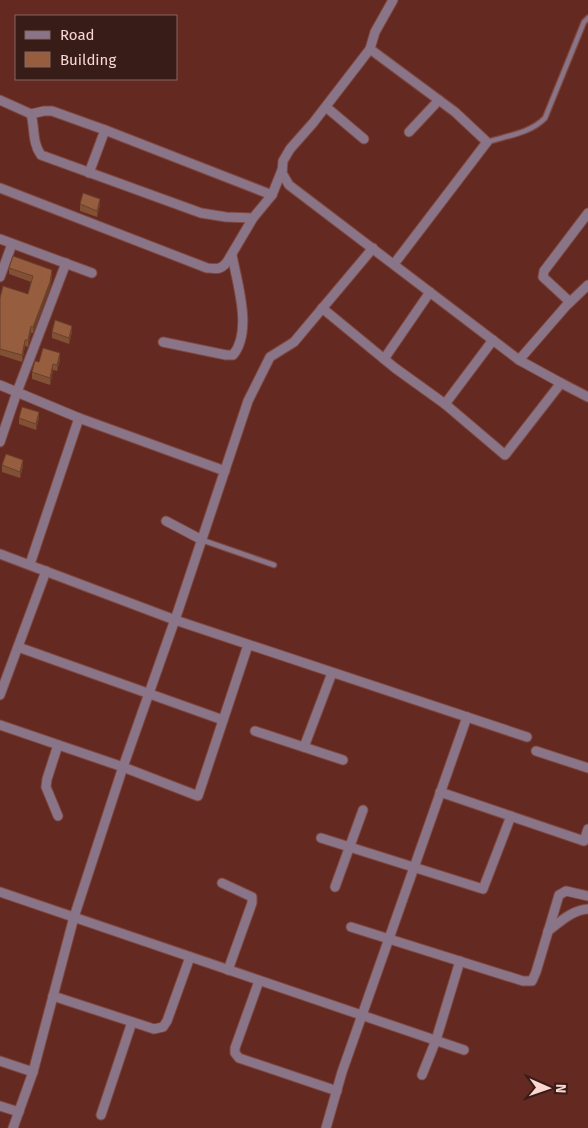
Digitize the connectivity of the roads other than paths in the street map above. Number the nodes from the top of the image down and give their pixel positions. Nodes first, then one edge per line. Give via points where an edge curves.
1 (393, 0) edge
2 (588, 18) edge
3 (370, 49) junction
4 (0, 100) edge
5 (439, 100) junction
6 (326, 106) junction
7 (31, 114) junction
8 (105, 130) junction
9 (409, 132) dead end
10 (364, 139) dead end
11 (487, 142) junction
12 (282, 170) junction
13 (89, 173) junction
14 (0, 188) edge
15 (272, 195) junction
16 (588, 213) edge
17 (254, 218) junction
18 (0, 239) edge
19 (12, 244) junction
20 (373, 248) junction
21 (232, 254) junction
22 (66, 263) junction
23 (394, 264) junction
24 (92, 273) dead end
25 (0, 277) edge
26 (588, 285) edge
27 (430, 292) junction
28 (570, 302) junction
29 (322, 308) junction
30 (493, 340) junction
31 (163, 342) dead end
32 (384, 359) junction
33 (519, 360) junction
34 (561, 383) junction
35 (0, 386) edge
36 (17, 392) junction
37 (588, 397) edge
38 (445, 404) junction
39 (79, 418) junction
40 (0, 442) edge
41 (225, 471) junction
42 (166, 521) dead end
43 (202, 540) junction
44 (0, 554) edge
45 (30, 564) junction
46 (274, 565) dead end
47 (46, 570) junction
48 (175, 620) junction
49 (248, 645) junction
50 (18, 647) junction
51 (332, 673) junction
52 (149, 693) junction
53 (0, 695) edge
54 (467, 717) junction
55 (223, 720) junction
56 (0, 725) edge
57 (255, 731) dead end
58 (527, 737) dead end
59 (58, 745) junction
60 (304, 747) junction
61 (536, 751) dead end
62 (343, 760) dead end
63 (123, 767) junction
64 (588, 768) edge
65 (440, 792) junction
66 (363, 810) dead end
67 (58, 816) dead end
68 (511, 816) junction
69 (588, 829) edge
70 (321, 838) dead end
71 (350, 846) junction
72 (414, 866) junction
73 (222, 883) dead end
74 (335, 887) dead end
75 (0, 892) edge
76 (588, 896) edge
77 (588, 909) edge
78 (74, 917) junction
79 (351, 926) dead end
80 (548, 932) junction
81 (389, 939) junction
82 (190, 957) junction
83 (460, 961) junction
84 (228, 970) junction
85 (259, 981) junction
86 (53, 996) junction
87 (362, 1016) junction
88 (132, 1022) junction
89 (436, 1040) junction
90 (464, 1050) dead end
91 (0, 1061) edge
92 (33, 1072) junction
93 (422, 1075) dead end
94 (337, 1091) junction
95 (0, 1106) edge
96 (19, 1112) junction
97 (101, 1115) dead end
98 (13, 1128) edge
99 (326, 1128) edge

1 - 3 street via 375,32
2 - 11 lane via 545,118 539,125
3 - 5 street
3 - 6 street
4 - 7 street
5 - 9 street
5 - 11 street
6 - 10 street
6 - 12 street via 290,149
7 - 8 street via 52,111
7 - 13 street via 34,140 41,155
8 - 13 street
8 - 15 street
11 - 23 street
12 - 15 street
12 - 20 street via 289,185
13 - 17 street via 201,213
14 - 21 street via 207,268 223,268
15 - 17 street
16 - 28 street via 544,271 548,282
17 - 21 street
18 - 19 street
19 - 22 street
19 - 25 street
20 - 23 street
20 - 29 street
21 - 31 street via 244,324 234,355
22 - 24 street
22 - 36 street
23 - 27 street
26 - 28 street
27 - 30 street
27 - 32 street
28 - 33 street
29 - 32 street
29 - 41 street via 294,342 270,357 248,401
30 - 33 street
30 - 38 street
32 - 38 street
33 - 34 street
34 - 37 street
34 - 38 street via 505,455
35 - 36 street
36 - 39 street
36 - 40 street
39 - 41 street
39 - 45 street
41 - 43 street
42 - 43 street
43 - 46 lane
43 - 48 street
44 - 45 street
45 - 47 street
47 - 48 street
47 - 50 street
48 - 49 street
48 - 52 street
49 - 51 street
49 - 55 street
50 - 52 street
50 - 53 street
51 - 54 street
51 - 60 street
52 - 55 street
52 - 63 street
54 - 58 street
54 - 65 street
55 - 63 street via 198,796
56 - 59 street
57 - 60 street
59 - 63 street
59 - 67 street via 46,787
60 - 62 street
61 - 64 street
63 - 78 street
65 - 68 street
65 - 72 street
66 - 71 street
68 - 69 street via 584,841
68 - 72 street via 483,889
70 - 71 street
71 - 72 street
71 - 74 street
72 - 81 street
73 - 84 street via 252,897
75 - 78 street
76 - 80 street via 566,891 559,895
77 - 80 street via 568,916
78 - 82 street
78 - 86 street
79 - 81 street
80 - 83 street via 532,981
81 - 83 street
81 - 87 street
82 - 84 street
82 - 88 street via 168,1021 162,1027 154,1028
83 - 89 street
84 - 85 street
85 - 87 street
85 - 94 street via 235,1054
86 - 88 street
86 - 92 street
87 - 89 street
87 - 94 street
88 - 97 street
89 - 90 street
89 - 93 street
91 - 92 street
92 - 96 street
94 - 99 street
95 - 96 street
96 - 98 street

